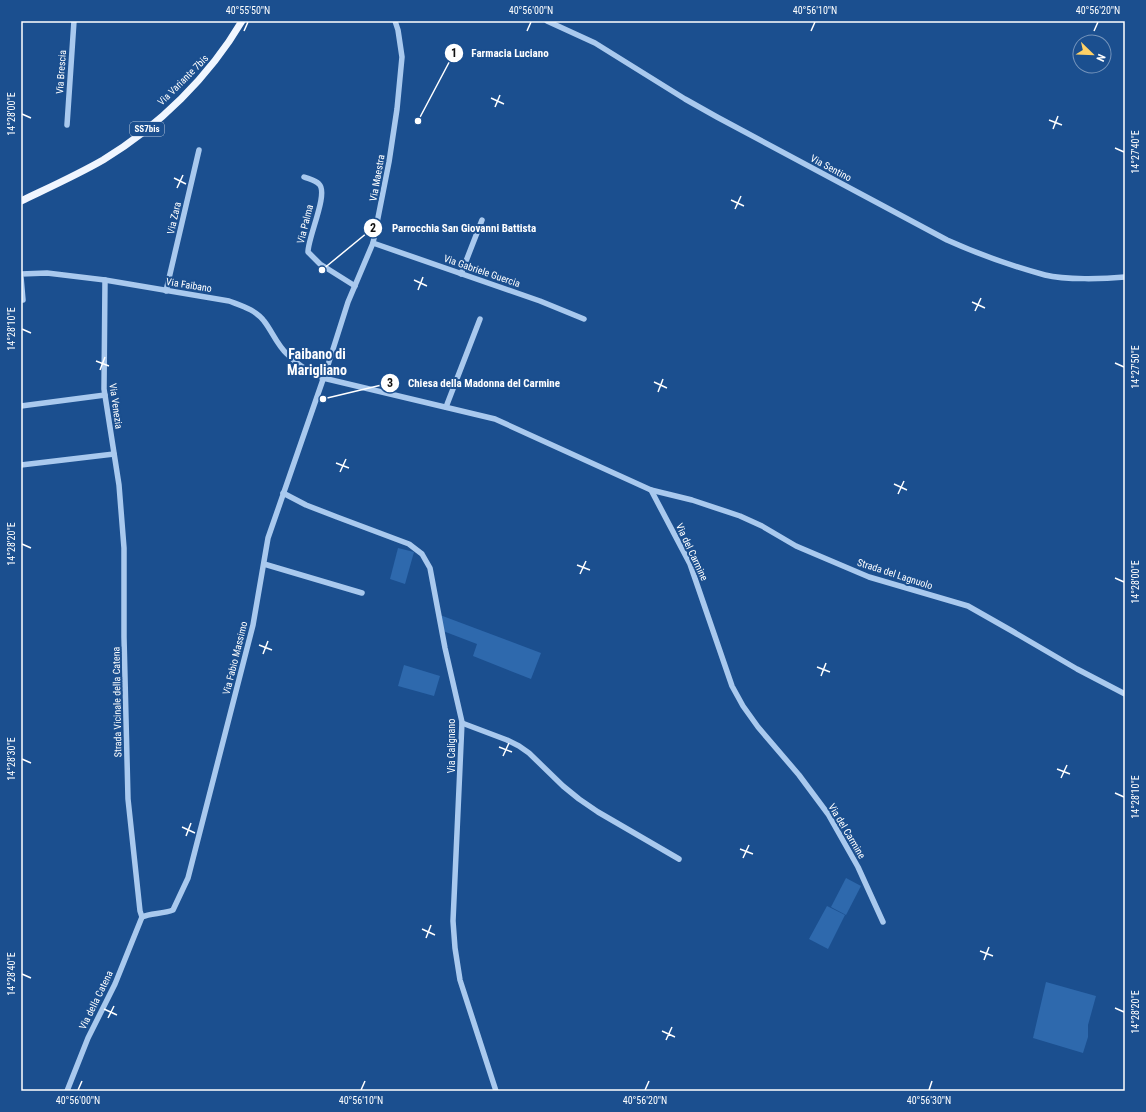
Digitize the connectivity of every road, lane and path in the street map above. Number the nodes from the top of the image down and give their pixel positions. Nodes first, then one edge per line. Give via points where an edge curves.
1 (74, 21) edge
2 (242, 21) edge
3 (395, 21) edge
4 (547, 21) edge
5 (67, 125) dead end
6 (199, 150) dead end
7 (304, 177) dead end
8 (21, 201) edge
9 (482, 220) dead end
10 (373, 243) junction
11 (461, 274) junction
12 (21, 275) edge
13 (1125, 277) edge
14 (105, 280) junction
15 (355, 286) junction
16 (166, 291) junction
17 (23, 300) dead end
18 (480, 319) dead end
19 (584, 319) dead end
20 (323, 378) junction
21 (105, 395) junction
22 (21, 406) edge
23 (446, 406) junction
24 (114, 454) junction
25 (21, 465) edge
26 (119, 485) joint
27 (652, 490) junction
28 (283, 494) junction
29 (264, 564) junction
30 (362, 593) dead end
31 (1125, 694) edge
32 (462, 723) junction
33 (679, 859) dead end
34 (142, 917) junction
35 (883, 922) dead end
36 (66, 1091) edge
37 (496, 1091) edge

1 - 5 street, Via Brescia
2 - 8 main road, Via Variante 7bis / SS7bis via 219,57 147,130 103,160
3 - 10 street, Via Maestra via 402,48 402,64 390,162
4 - 13 street, Via Sentino via 596,43 717,117 974,252 1047,275
6 - 16 street, Via Zara
7 - 15 street, Via Palma via 320,185 322,194 308,242 308,252 320,264
9 - 11 street
10 - 11 street, Via Gabriele Guercia
10 - 15 street, Via Maestra
11 - 19 street, Via Gabriele Guercia
12 - 14 street, Via Faibano via 47,273
12 - 17 street
14 - 16 street, Via Faibano
14 - 21 street, Via Venezia
15 - 20 street, Via Maestra
16 - 20 street, Via Faibano via 229,301 246,307 264,321 286,354
18 - 23 street
20 - 23 street
20 - 28 street, Via Fabio Massimo
21 - 22 street
21 - 24 street, Via Venezia
23 - 27 street via 495,418
24 - 25 street
24 - 26 street, Via Venezia
26 - 34 street, Strada Vicinale della Catena via 126,568 124,638 128,799
27 - 31 street, Strada del Lagnuolo via 740,516 796,546 869,577 968,606
27 - 35 street, Via del Carmine via 690,564 732,686 758,727 828,814 858,867
28 - 29 street, Via Fabio Massimo via 268,538
28 - 32 street, Via Calignano via 336,517 399,539 414,546 422,554 430,568
29 - 30 street
29 - 34 street, Via Fabio Massimo via 253,625 188,878 172,910 164,914
32 - 33 street via 519,746 579,799
32 - 37 street, Via Calignano via 453,921 455,948 460,980
34 - 36 street, Via della Catena via 115,984 88,1038

